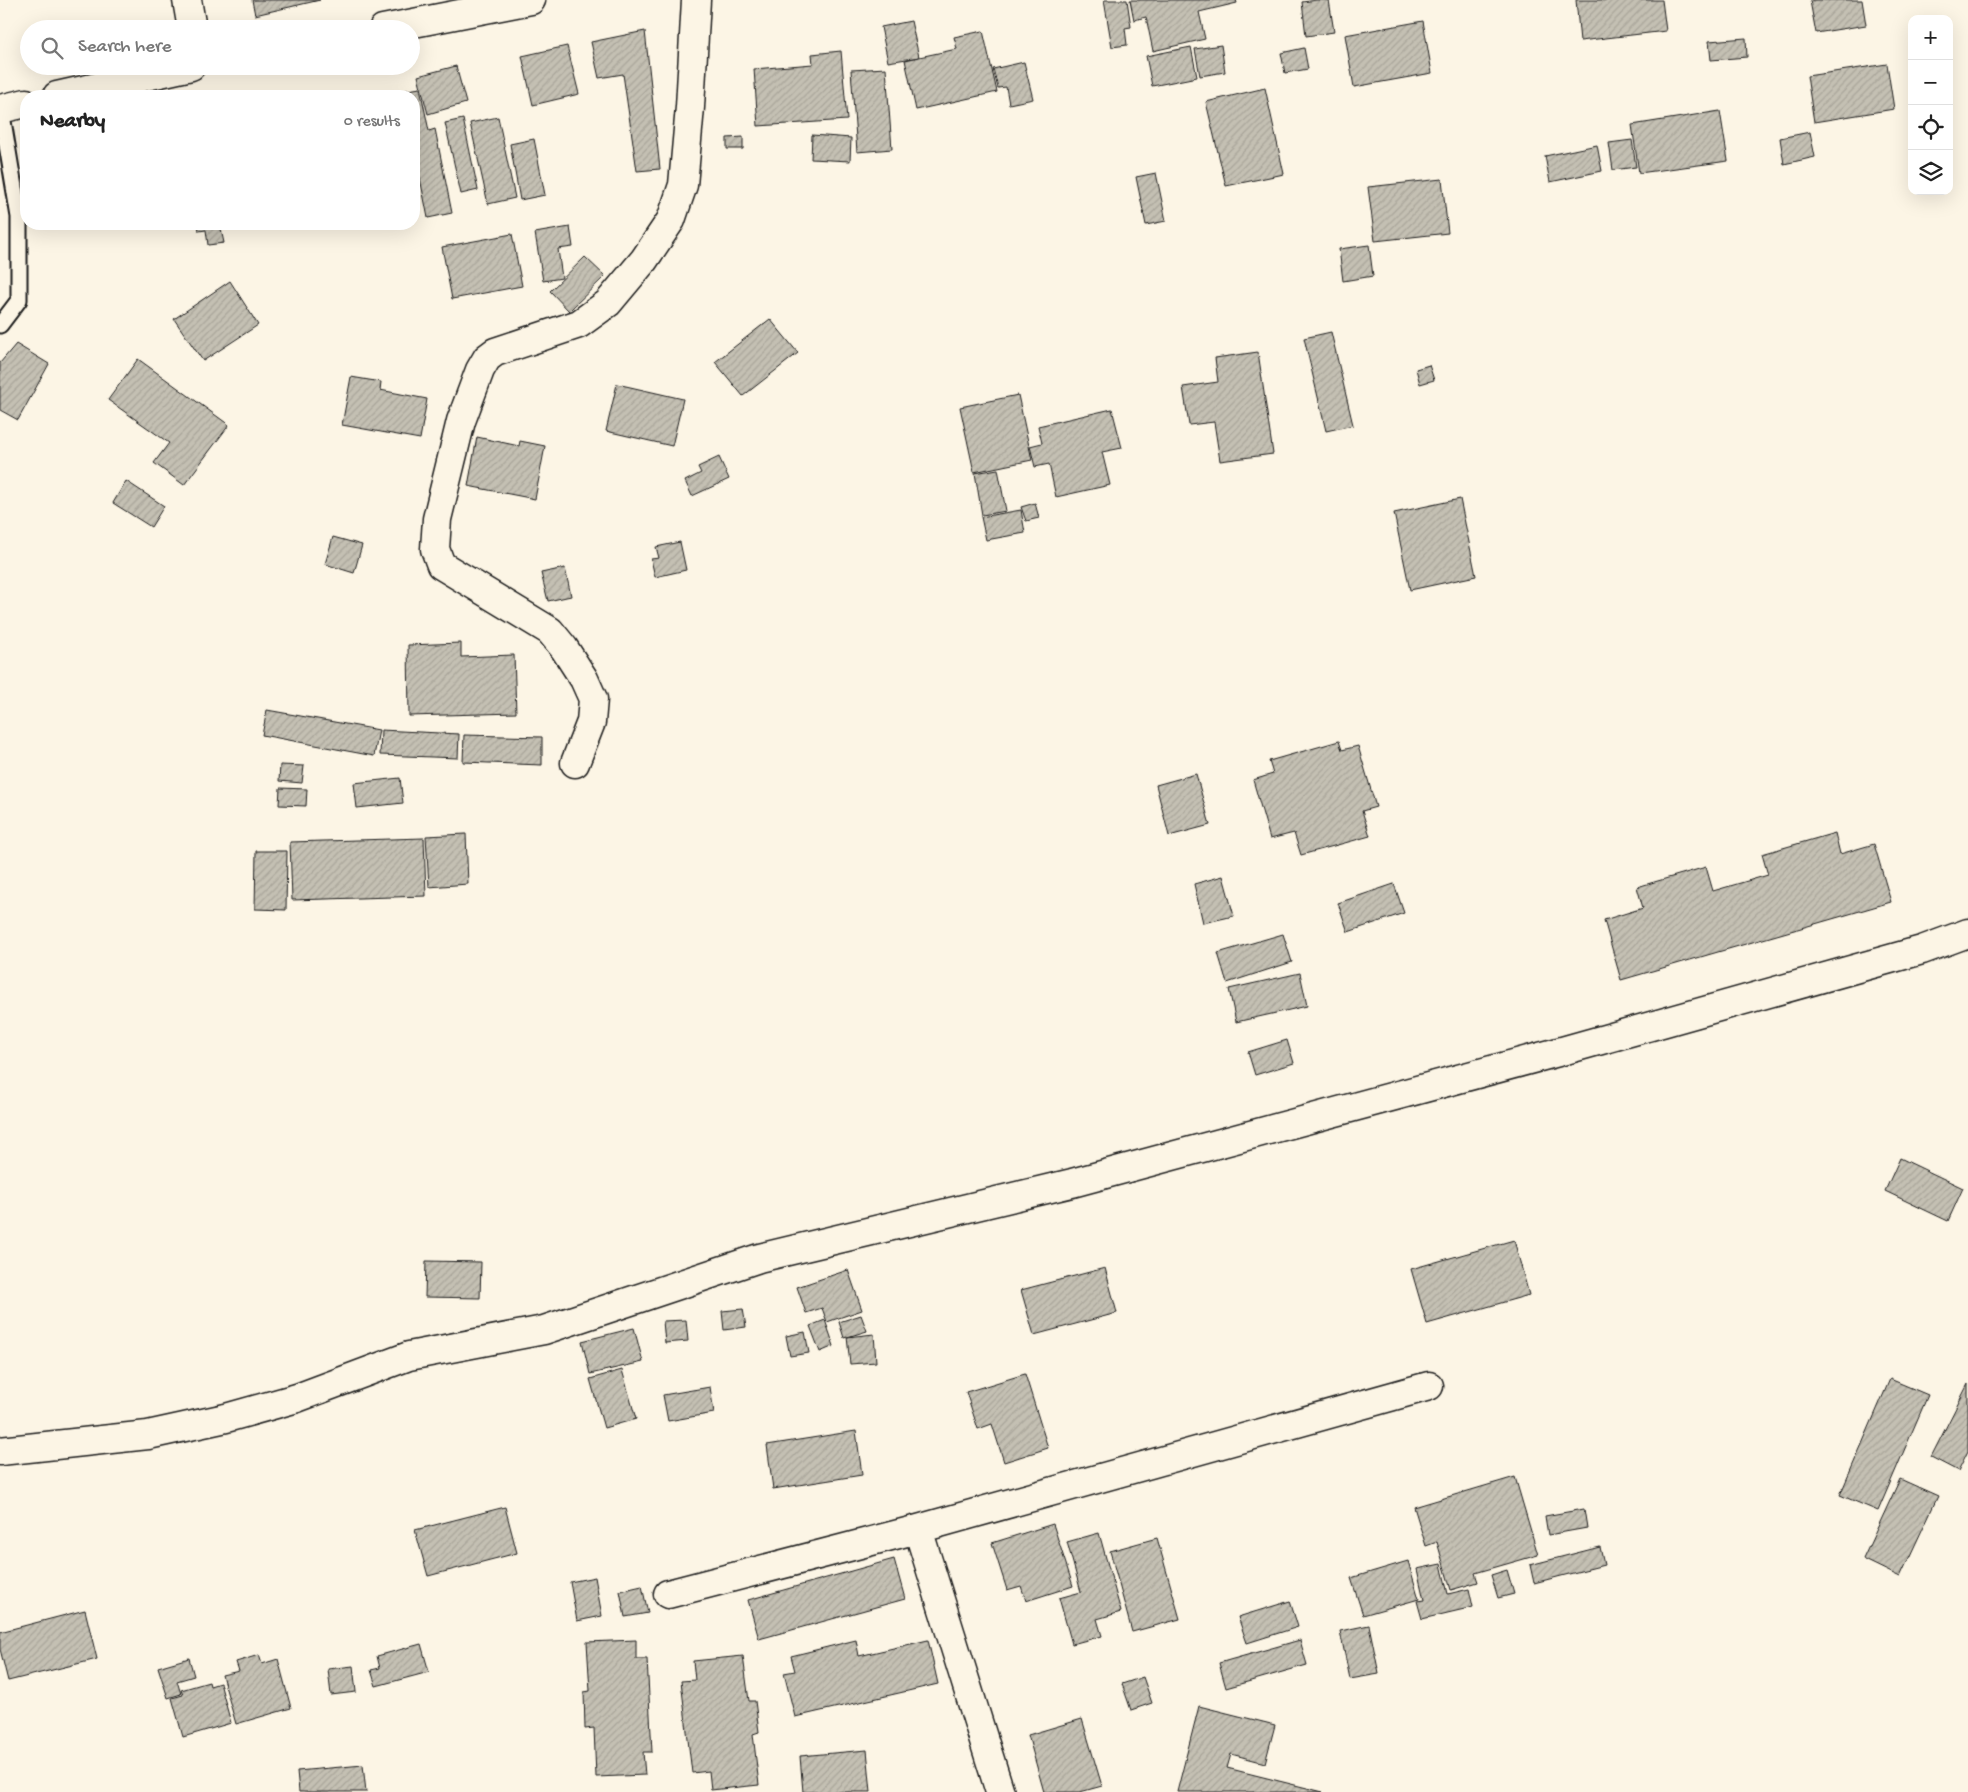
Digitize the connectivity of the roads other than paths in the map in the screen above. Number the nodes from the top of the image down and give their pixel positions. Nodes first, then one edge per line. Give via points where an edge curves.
1 (187, 0) edge
2 (531, 0) edge
3 (696, 0) edge
4 (190, 20) edge
5 (420, 22) edge
6 (151, 75) edge
7 (84, 90) edge
8 (20, 104) edge
9 (0, 109) edge
10 (0, 326) edge
11 (575, 763) dead end
12 (1968, 933) edge
13 (1430, 1386) dead end
14 (0, 1451) edge
15 (918, 1529) junction
16 (668, 1594) dead end
17 (1000, 1792) edge

1 - 4 street
2 - 5 street
3 - 11 street via 683,185 671,220 608,304 579,324 495,352 487,358 461,421 437,518 435,549 441,565 550,632 584,680 593,699 591,722
6 - 7 street
8 - 9 street
9 - 10 lane via 19,217 19,300
12 - 14 street via 1922,950 1571,1049 1082,1181 759,1258 544,1330 409,1356 297,1398 226,1418 148,1435
13 - 15 street
15 - 16 street
15 - 17 street

